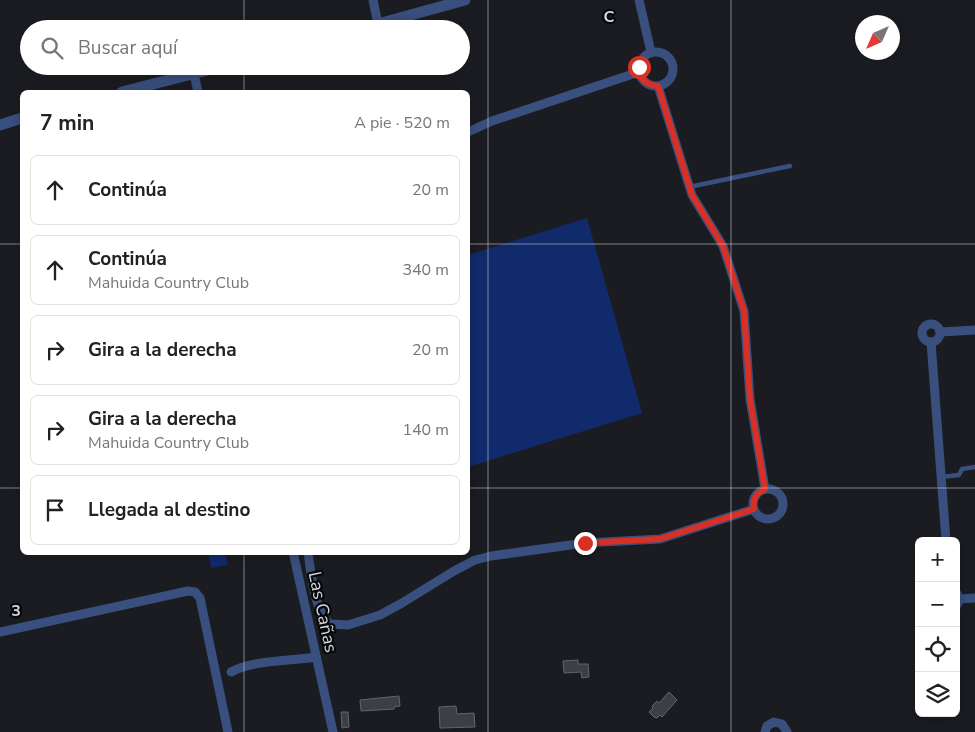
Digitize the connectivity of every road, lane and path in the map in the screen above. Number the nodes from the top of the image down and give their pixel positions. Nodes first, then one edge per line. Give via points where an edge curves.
1 (373, 0) edge
2 (465, 0) edge
3 (639, 0) edge
4 (377, 20) edge
5 (392, 20) edge
6 (651, 52) junction
7 (639, 72) junction
8 (190, 75) edge
9 (194, 75) edge
10 (658, 86) junction
11 (130, 90) edge
12 (198, 90) edge
13 (20, 119) edge
14 (0, 124) edge
15 (470, 131) edge
16 (790, 166) dead end
17 (690, 187) junction
18 (975, 330) edge
19 (940, 332) junction
20 (931, 342) junction
21 (975, 467) edge
22 (941, 477) junction
23 (765, 489) junction
24 (754, 509) junction
25 (946, 537) edge
26 (294, 555) edge
27 (309, 555) edge
28 (975, 598) edge
29 (960, 599) edge
30 (0, 632) edge
31 (316, 657) junction
32 (216, 674) junction
33 (228, 732) edge
34 (332, 732) edge
35 (764, 732) edge
36 (787, 732) edge

1 - 4 street
2 - 5 street
3 - 6 street
6 - 7 street via 640,62
6 - 10 street via 662,52 670,58 674,68 671,78
7 - 10 street via 648,84
7 - 15 street
8 - 11 street
9 - 12 street
10 - 17 street
13 - 14 street
16 - 17 lane
17 - 23 street via 723,246 744,311 750,399
18 - 19 street
19 - 20 street via 937,340
19 - 20 street via 936,324 924,326 922,335
20 - 22 street
21 - 22 lane via 962,468 959,475
22 - 25 street
23 - 24 street via 754,498
23 - 24 street via 777,492 783,508 771,519 764,519
24 - 27 street via 660,539 585,543 475,560 380,615 348,625 330,624 322,618
26 - 31 street, Las Cañas
28 - 29 street
30 - 32 street via 190,591 200,598
31 - 32 street via 287,659
31 - 34 street, Las Cañas
32 - 33 street
35 - 36 street via 774,722 782,724

